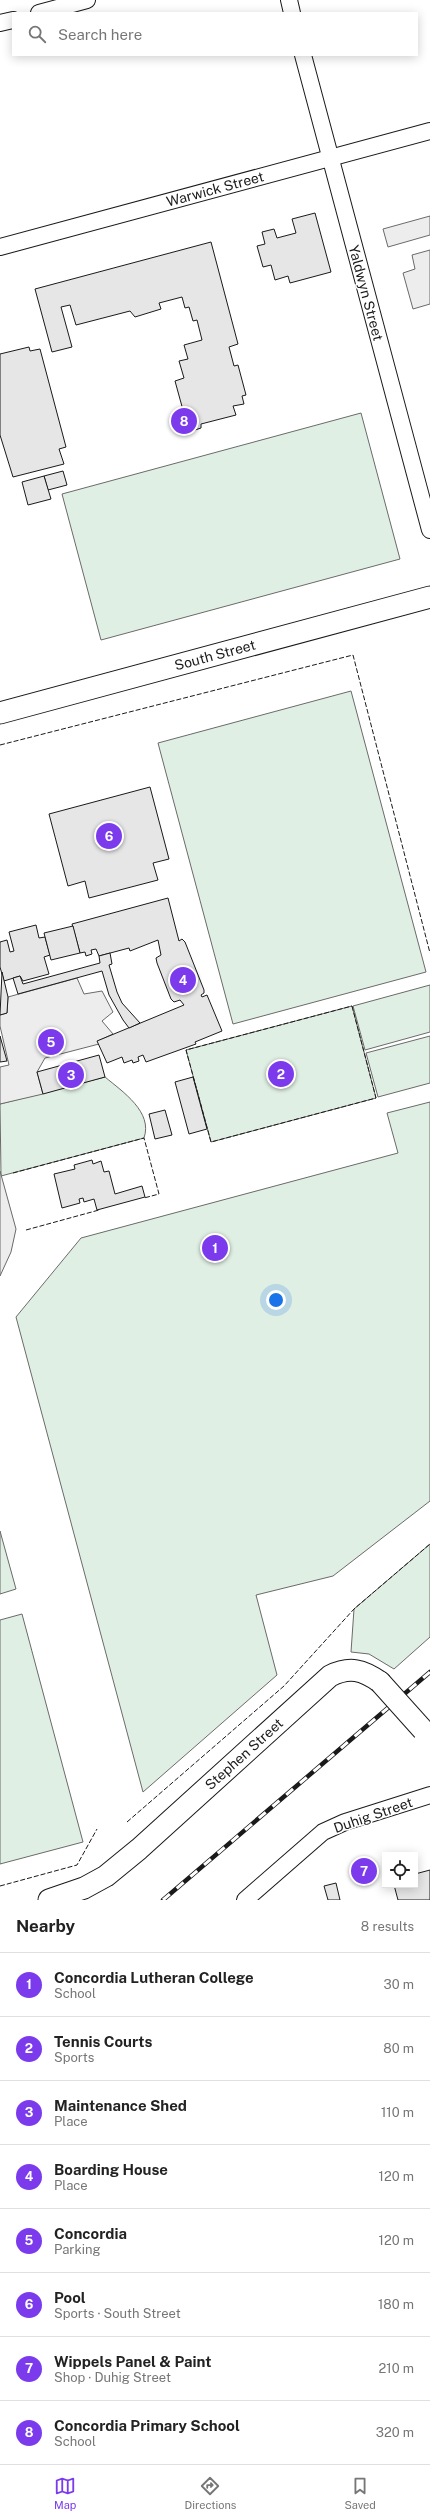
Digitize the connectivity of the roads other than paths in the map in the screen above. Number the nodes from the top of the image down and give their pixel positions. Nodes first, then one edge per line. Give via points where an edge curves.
1 (87, 0) edge
2 (289, 0) edge
3 (43, 12) edge
4 (292, 12) edge
5 (12, 20) edge
6 (0, 23) edge
7 (303, 56) edge
8 (430, 131) edge
9 (330, 158) junction
10 (0, 246) edge
11 (430, 530) edge
12 (430, 597) edge
13 (0, 713) edge
14 (426, 1735) edge
15 (430, 1795) edge
16 (49, 1900) edge
17 (245, 1900) edge

1 - 3 street
2 - 4 street
5 - 6 street
7 - 9 street, Yaldwyn Street
8 - 9 street, Warwick Street
9 - 10 street, Warwick Street
9 - 11 street, Yaldwyn Street
12 - 13 street, South Street
14 - 16 street, Stephen Street, bridge via 380,1682 366,1672 354,1669 341,1670 330,1676 140,1849 106,1876 84,1888
15 - 17 street, Duhig Street via 345,1822 323,1832

